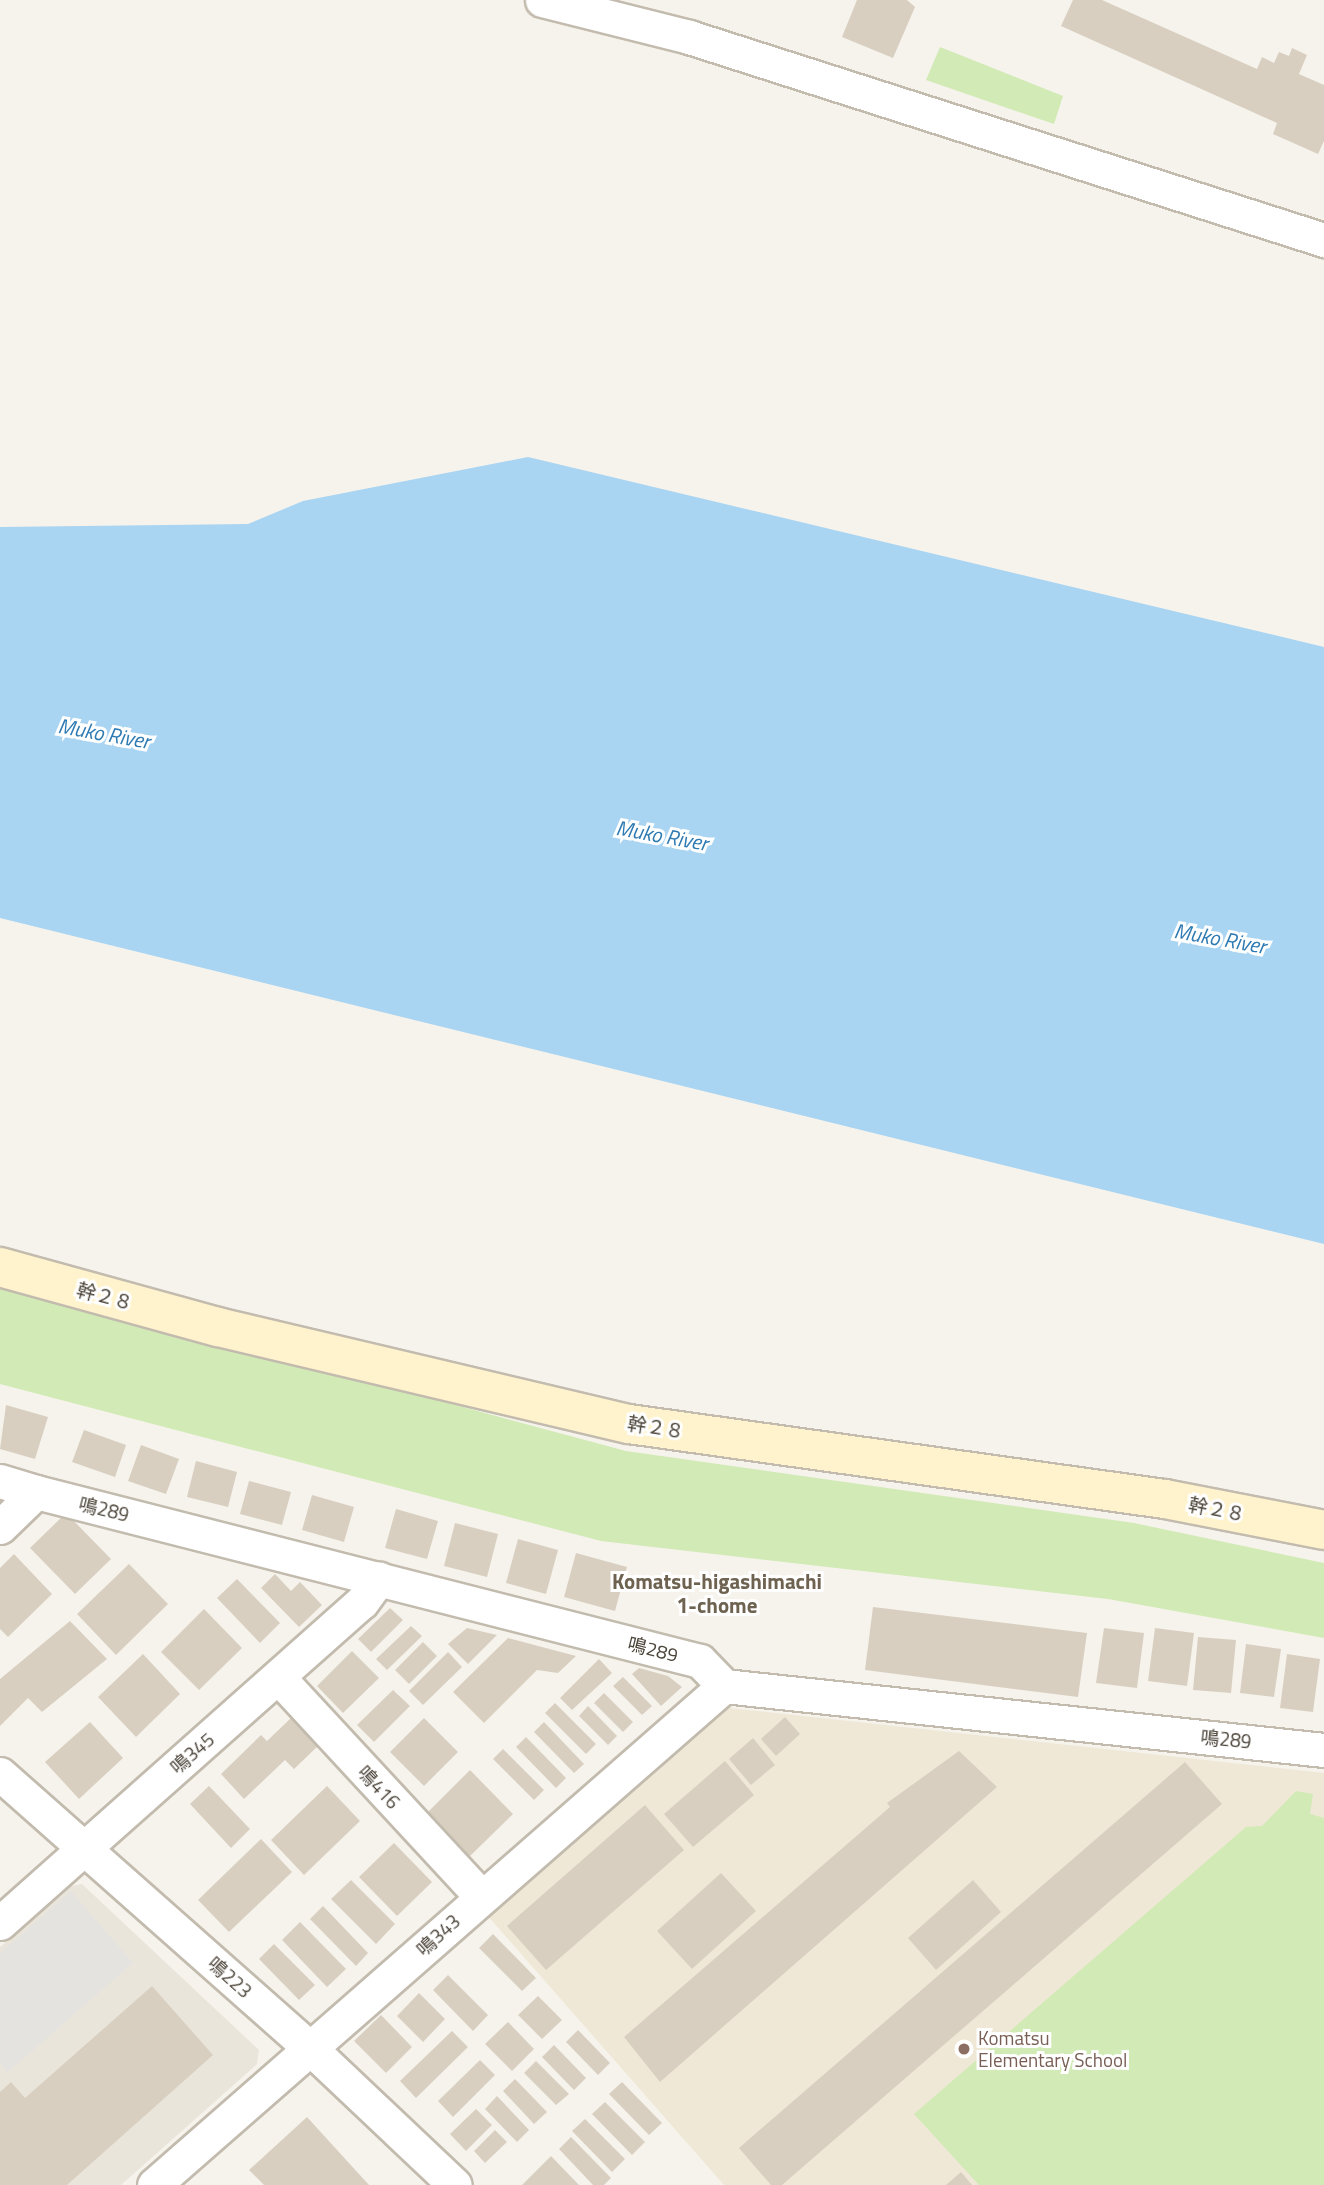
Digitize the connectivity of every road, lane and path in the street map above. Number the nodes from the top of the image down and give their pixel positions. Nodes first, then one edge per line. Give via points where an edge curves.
1 (542, 0) edge
2 (1324, 240) edge
3 (0, 1267) edge
4 (0, 1481) edge
5 (36, 1492) junction
6 (0, 1527) edge
7 (1324, 1530) edge
8 (379, 1579) junction
9 (278, 1677) junction
10 (724, 1686) junction
11 (1324, 1750) edge
12 (0, 1774) edge
13 (85, 1848) junction
14 (481, 1896) junction
15 (0, 1923) edge
16 (310, 2048) junction
17 (154, 2185) edge
18 (455, 2185) edge

1 - 2 street via 716,46
3 - 7 street, 幹２８ via 218,1327 629,1424 1165,1499
4 - 5 street, 鳴289
5 - 6 street
5 - 8 street, 鳴289
8 - 9 street, 鳴345 via 362,1602
8 - 10 street, 鳴289 via 700,1661
9 - 13 street, 鳴345
9 - 14 street, 鳴416
10 - 11 street, 鳴289
10 - 14 street, 鳴343
12 - 13 street, 鳴223
13 - 15 street, 鳴345
13 - 16 street, 鳴223
14 - 16 street, 鳴343
16 - 17 street, 鳴343
16 - 18 street, 鳴223

